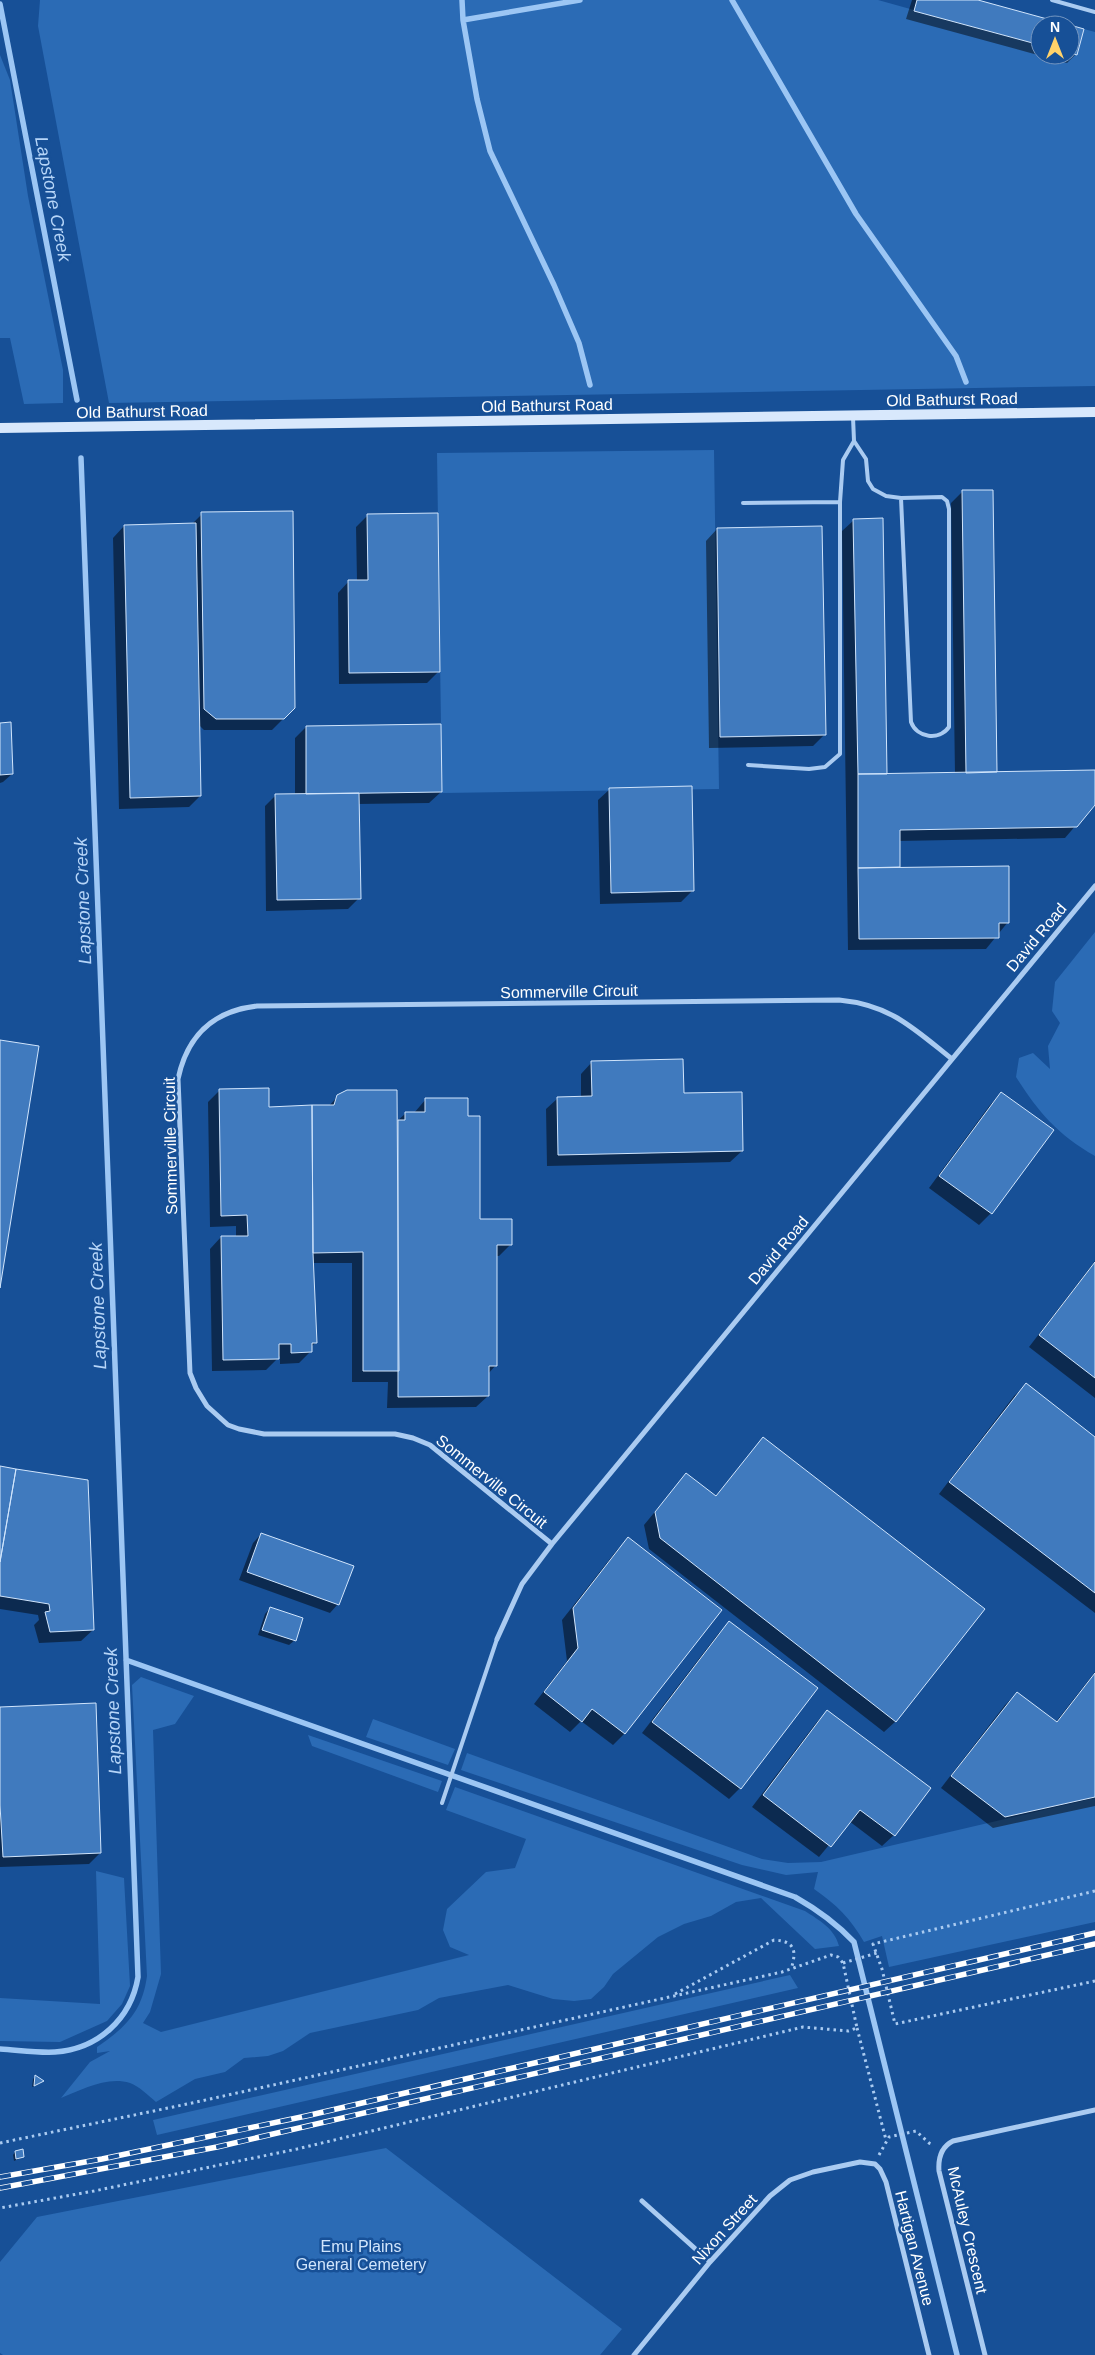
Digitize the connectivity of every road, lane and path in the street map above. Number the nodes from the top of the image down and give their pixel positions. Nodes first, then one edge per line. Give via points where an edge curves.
1 (1052, 0) edge
2 (1095, 12) edge
3 (1095, 412) edge
4 (853, 416) junction
5 (0, 428) edge
6 (854, 441) junction
7 (901, 498) junction
8 (840, 502) junction
9 (743, 503) dead end
10 (748, 766) dead end
11 (1095, 886) edge
12 (952, 1060) junction
13 (552, 1544) junction
14 (497, 1639) joint
15 (442, 1803) dead end
16 (1095, 1891) edge
17 (877, 1953) junction
18 (843, 1963) junction
19 (791, 1969) junction
20 (1095, 1981) edge
21 (670, 1996) junction
22 (857, 2028) junction
23 (1095, 2110) edge
24 (888, 2139) junction
25 (0, 2143) edge
26 (943, 2148) junction
27 (875, 2164) junction
28 (642, 2201) dead end
29 (0, 2208) edge
30 (710, 2262) junction
31 (634, 2355) edge
32 (929, 2355) edge
33 (986, 2355) edge

1 - 2 lane
3 - 4 main road, Old Bathurst Road
4 - 5 main road, Old Bathurst Road
4 - 6 lane
6 - 7 lane via 866,459 868,481 873,489 886,496
6 - 8 lane via 843,460
7 - 7 lane via 942,497 949,509 950,727 937,735 919,734 910,722
8 - 9 lane
8 - 10 lane via 840,754 825,767
11 - 12 street, David Road
12 - 13 street, David Road
12 - 13 street, Sommerville Circuit via 904,1020 889,1012 839,1000 257,1006 229,1012 196,1036 182,1062 178,1079 190,1373 202,1399 228,1424 251,1432 395,1434 422,1441
13 - 14 street, David Road via 522,1584
14 - 15 lane
16 - 17 path via 883,1941 873,1944
17 - 18 path
17 - 20 path via 895,2024
18 - 19 path via 831,1955
18 - 22 path
19 - 21 path
19 - 21 path via 795,1954 793,1948 782,1940 774,1940
21 - 25 path
22 - 24 path via 882,2133
22 - 29 path via 848,2031 803,2026 297,2149
23 - 26 street, McAuley Crescent via 953,2140
24 - 26 path via 916,2131 929,2143
24 - 27 path
26 - 33 street, McAuley Crescent via 939,2171
27 - 30 street, Nixon Street via 860,2162 790,2180 770,2196
27 - 32 street, Hartigan Avenue via 886,2182
28 - 30 street
30 - 31 street, Nixon Street

